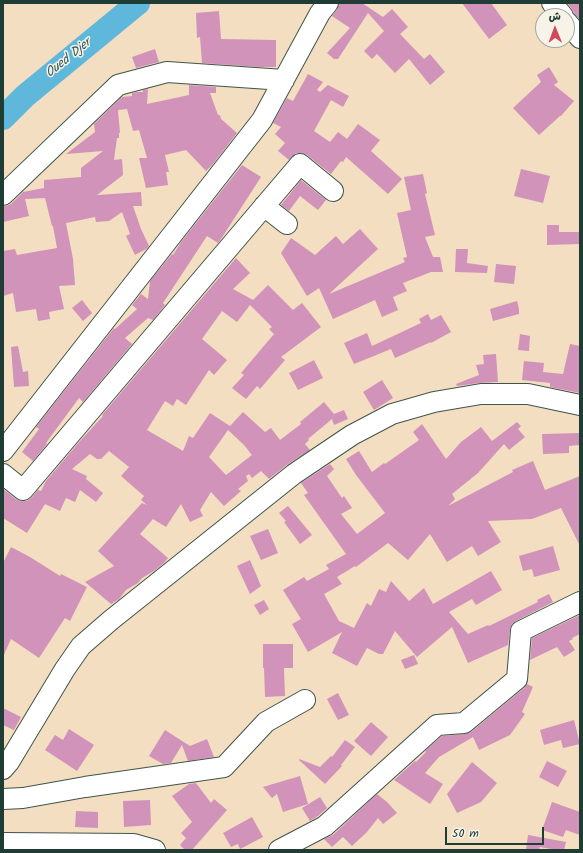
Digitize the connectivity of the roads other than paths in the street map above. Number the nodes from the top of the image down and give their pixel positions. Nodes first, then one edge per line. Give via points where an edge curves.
1 (328, 3) edge
2 (284, 80) junction
3 (333, 191) dead end
4 (3, 195) edge
5 (264, 206) junction
6 (287, 224) dead end
7 (580, 405) edge
8 (3, 451) edge
9 (3, 474) edge
10 (580, 602) edge
11 (305, 700) dead end
12 (3, 769) edge
13 (3, 799) edge
14 (3, 843) edge
15 (155, 850) edge
16 (279, 850) edge

1 - 2 street
2 - 4 street via 167,72 118,85
2 - 8 street via 262,120
3 - 5 street via 300,164
5 - 6 street
5 - 9 street via 23,490
7 - 12 street via 528,394 481,394 434,402 392,414 352,435 294,474 81,646
10 - 16 street via 521,631 517,679 464,724 437,725 325,826
11 - 13 street via 266,722 224,767
14 - 15 street via 134,844

